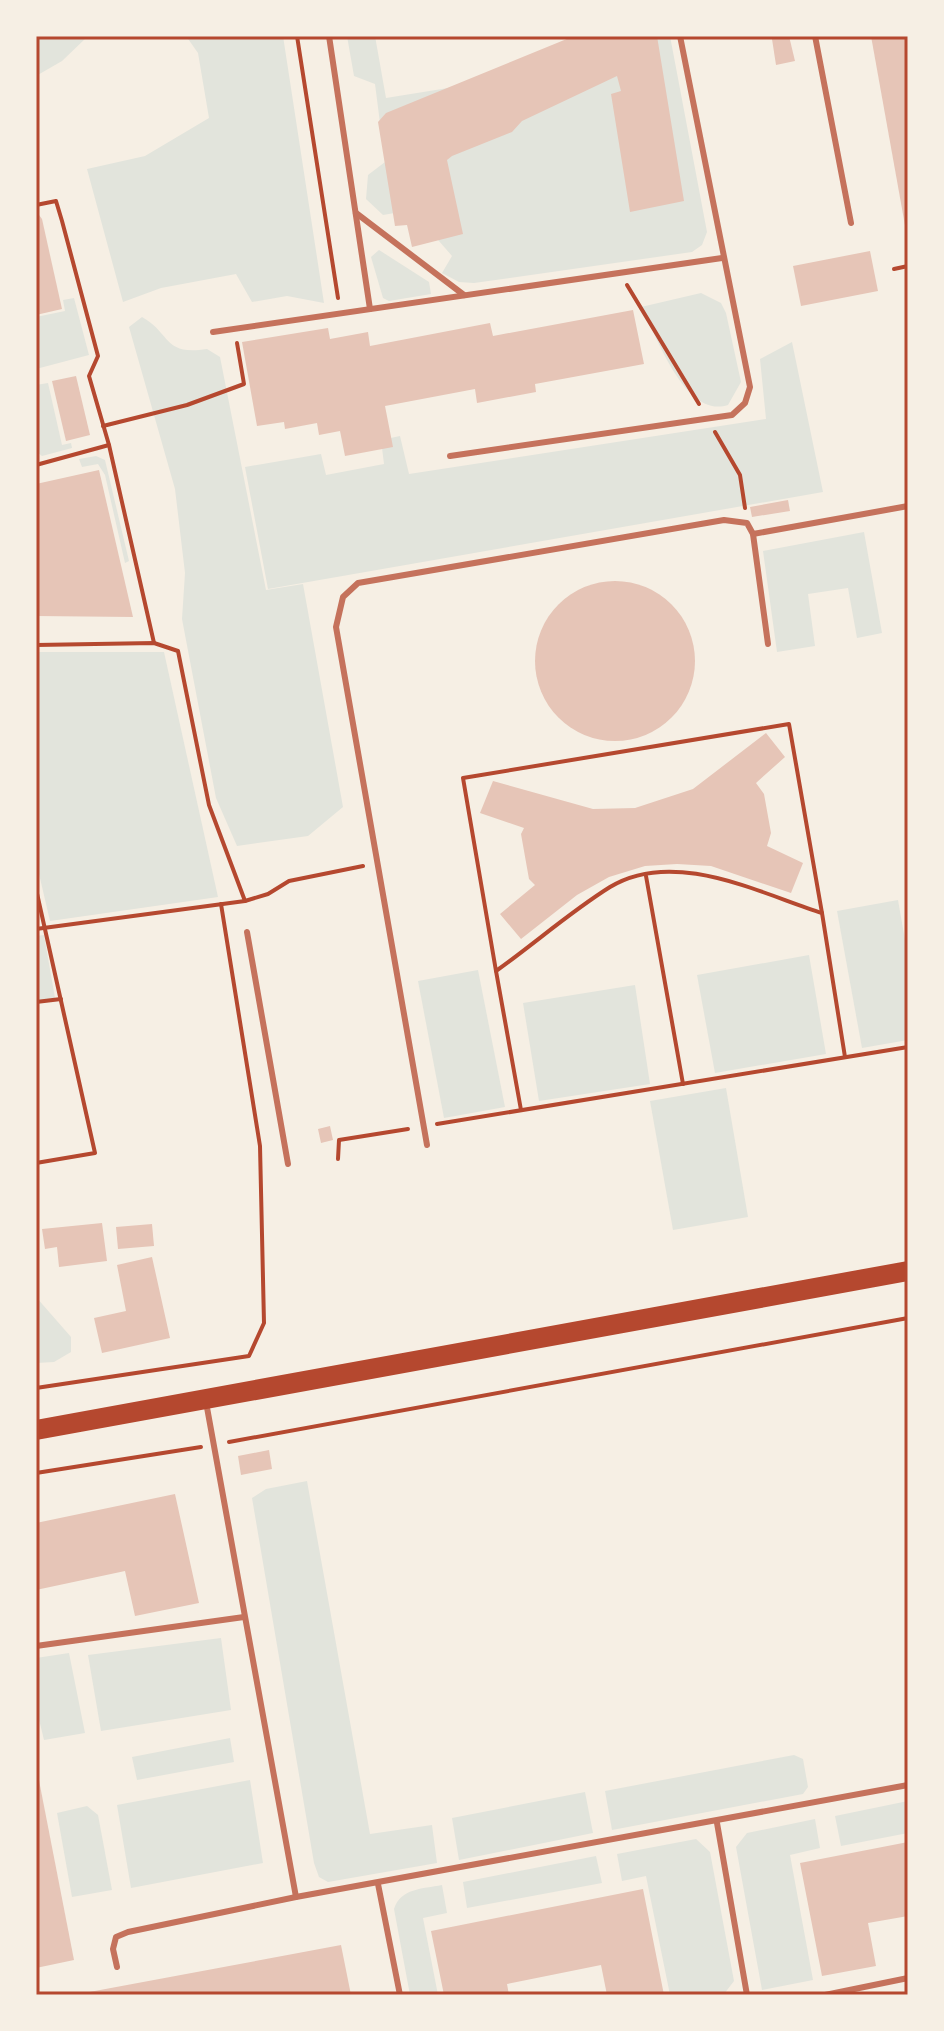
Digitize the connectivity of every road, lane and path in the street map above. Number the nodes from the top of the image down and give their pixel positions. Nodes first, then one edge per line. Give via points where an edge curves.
1 (297, 36) edge
2 (329, 36) edge
3 (680, 36) edge
4 (815, 36) edge
5 (36, 205) edge
6 (356, 213) junction
7 (851, 223) dead end
8 (722, 258) junction
9 (908, 266) edge
10 (894, 269) dead end
11 (620, 273) junction
12 (464, 295) junction
13 (370, 309) junction
14 (340, 313) junction
15 (234, 329) junction
16 (213, 332) dead end
17 (707, 418) junction
18 (103, 426) junction
19 (109, 445) junction
20 (450, 456) dead end
21 (36, 465) edge
22 (908, 507) edge
23 (747, 523) junction
24 (753, 534) junction
25 (154, 643) junction
26 (768, 644) dead end
27 (36, 645) edge
28 (377, 864) junction
29 (646, 876) junction
30 (36, 889) edge
31 (245, 901) junction
32 (221, 904) junction
33 (822, 913) junction
34 (45, 928) junction
35 (36, 929) edge
36 (247, 932) dead end
37 (496, 971) junction
38 (61, 999) junction
39 (36, 1002) edge
40 (908, 1047) edge
41 (845, 1057) junction
42 (683, 1084) junction
43 (521, 1110) junction
44 (423, 1126) junction
45 (427, 1145) dead end
46 (338, 1159) dead end
47 (36, 1163) edge
48 (288, 1164) dead end
49 (908, 1271) edge
50 (908, 1318) edge
51 (36, 1388) edge
52 (205, 1399) junction
53 (36, 1430) edge
54 (213, 1445) junction
55 (36, 1473) edge
56 (244, 1617) junction
57 (36, 1646) edge
58 (908, 1785) edge
59 (717, 1823) junction
60 (378, 1884) junction
61 (296, 1897) junction
62 (117, 1967) dead end
63 (908, 1978) edge
64 (400, 1995) edge
65 (747, 1995) edge
66 (825, 1995) edge

1 - 14 path
2 - 6 lane
3 - 8 lane
4 - 7 lane
5 - 18 path via 56,201 98,356 89,376
6 - 12 lane
6 - 13 lane
8 - 11 lane
8 - 17 lane via 750,387 745,403 732,415
9 - 10 path
11 - 12 lane
11 - 17 path
12 - 13 lane
13 - 14 lane
14 - 15 lane
15 - 16 lane
15 - 18 path via 244,384
17 - 20 lane
17 - 23 path via 740,475
18 - 19 path
19 - 21 path
19 - 25 path
22 - 24 lane
23 - 24 lane
23 - 28 lane via 724,520 358,583 343,597 336,627
24 - 26 lane
25 - 27 path
25 - 31 path via 178,651 209,805
28 - 31 path via 289,881
28 - 44 lane
29 - 33 path via 710,876
29 - 37 path via 612,886
29 - 42 path
30 - 34 path
31 - 32 path
32 - 34 path
32 - 51 path via 260,1146 264,1323 249,1356
33 - 37 path via 789,724 463,778
33 - 41 path
34 - 35 path
34 - 38 path
36 - 48 lane
37 - 43 path
38 - 39 path
38 - 47 path via 95,1153
40 - 41 path
41 - 42 path
42 - 43 path
43 - 44 path
44 - 45 lane
44 - 46 path via 339,1140
49 - 52 main road
50 - 54 path
52 - 53 main road
52 - 54 lane
54 - 55 path
54 - 56 lane
56 - 57 lane
56 - 61 lane
58 - 59 lane
59 - 60 lane
59 - 65 lane
60 - 61 lane
60 - 64 lane
61 - 62 lane via 128,1932 116,1937
63 - 66 lane

